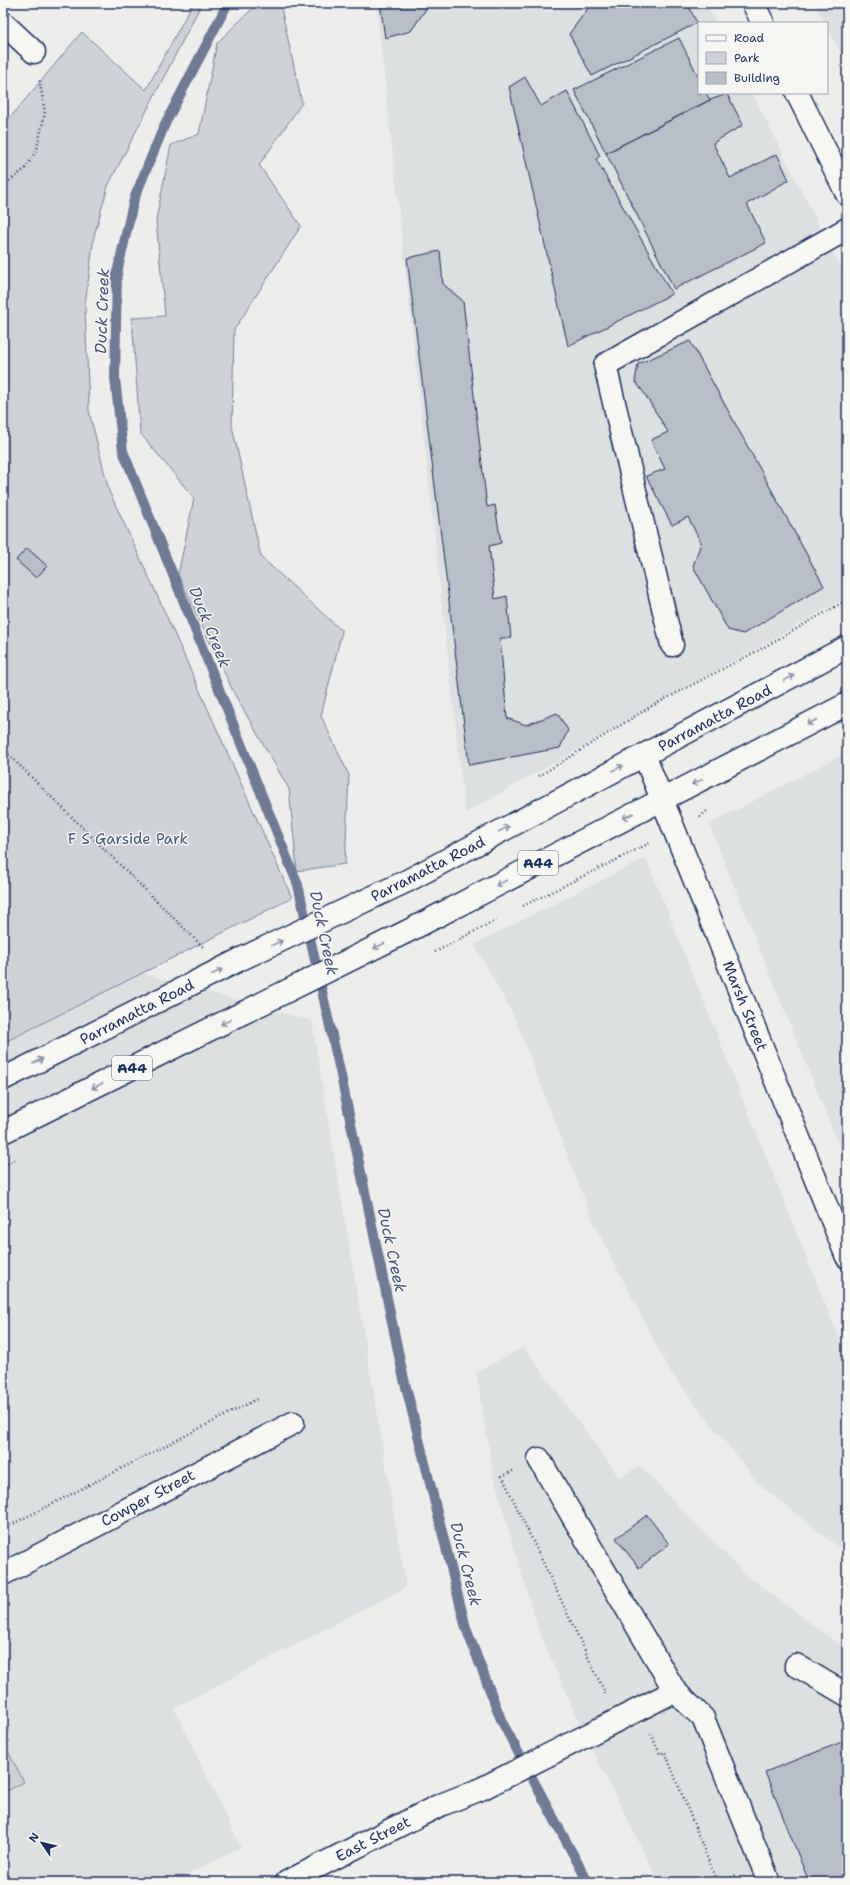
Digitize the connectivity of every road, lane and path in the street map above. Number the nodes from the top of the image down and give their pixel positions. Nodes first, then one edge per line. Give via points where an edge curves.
1 (753, 3) edge
2 (762, 22) edge
3 (3, 23) edge
4 (34, 52) joint
5 (797, 94) edge
6 (3, 186) edge
7 (847, 194) edge
8 (847, 229) edge
9 (847, 600) edge
10 (672, 645) dead end
11 (847, 646) edge
12 (847, 704) edge
13 (3, 749) edge
14 (644, 756) junction
15 (537, 778) dead end
16 (663, 798) junction
17 (641, 848) dead end
18 (516, 910) dead end
19 (502, 916) dead end
20 (204, 949) dead end
21 (432, 953) dead end
22 (3, 1079) edge
23 (3, 1132) edge
24 (847, 1257) edge
25 (259, 1398) dead end
26 (294, 1423) dead end
27 (540, 1460) joint
28 (3, 1529) edge
29 (3, 1574) edge
30 (796, 1665) dead end
31 (675, 1691) junction
32 (847, 1695) edge
33 (606, 1697) dead end
34 (641, 1708) junction
35 (287, 1882) edge
36 (717, 1882) edge
37 (769, 1882) edge

1 - 2 main road
3 - 4 main road
4 - 6 path via 45,112 37,149 26,168
5 - 7 main road
8 - 10 main road via 605,365
9 - 15 path via 650,707
14 -> 11 main road, Parramatta Road
12 -> 16 main road, A44
13 - 20 path
14 - 16 main road, Marsh Street
22 -> 14 main road, Parramatta Road via 241,960 408,881
16 -> 23 main road, A44 via 414,928
16 - 24 main road, Marsh Street via 674,832
17 - 18 path
19 - 21 path
25 - 28 path
26 - 29 main road, Cowper Street
27 - 31 main road
27 - 33 path via 502,1476
30 - 32 main road
31 - 34 main road, East Street
31 - 37 main road via 703,1718
34 - 35 main road, East Street via 481,1789 438,1806
34 - 36 path via 660,1754 666,1752

